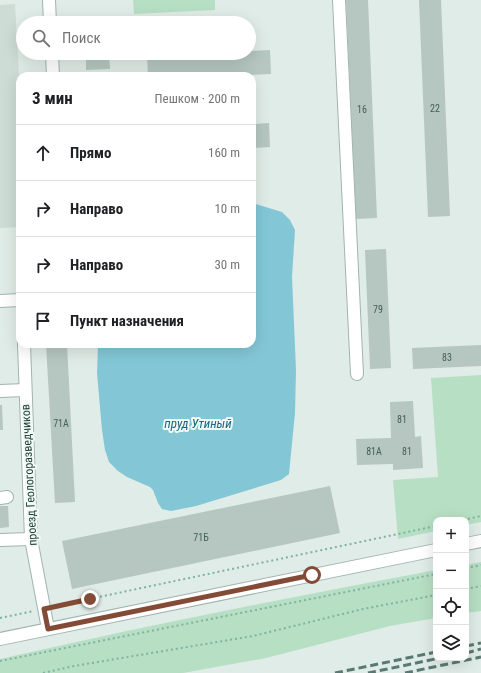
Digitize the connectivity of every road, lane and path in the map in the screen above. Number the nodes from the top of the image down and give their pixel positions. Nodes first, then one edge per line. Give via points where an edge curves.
1 (49, 0) edge
2 (339, 0) edge
3 (50, 16) edge
4 (52, 60) edge
5 (53, 72) edge
6 (16, 300) edge
7 (0, 301) edge
8 (24, 348) edge
9 (357, 374) dead end
10 (26, 390) junction
11 (0, 392) edge
12 (481, 516) edge
13 (469, 519) edge
14 (433, 527) edge
15 (31, 539) junction
16 (0, 540) edge
17 (481, 541) edge
18 (469, 543) edge
19 (433, 551) edge
20 (481, 565) edge
21 (469, 567) edge
22 (433, 575) edge
23 (481, 586) edge
24 (469, 588) edge
25 (433, 596) edge
26 (44, 609) junction
27 (0, 618) edge
28 (48, 629) junction
29 (0, 639) edge
30 (0, 661) edge
31 (43, 673) edge

1 - 3 street
2 - 9 street
4 - 5 street
6 - 7 street
8 - 10 street, проезд Геологоразведчиков
10 - 11 street
10 - 15 street, проезд Геологоразведчиков
12 - 13 path
14 - 26 path
15 - 16 street
15 - 26 street, проезд Геологоразведчиков
17 - 18 street
19 - 28 street
20 - 21 path
22 - 30 path
23 - 24 path
25 - 31 path via 363,609 253,636
26 - 27 path
26 - 28 street, проезд Геологоразведчиков
28 - 29 street

